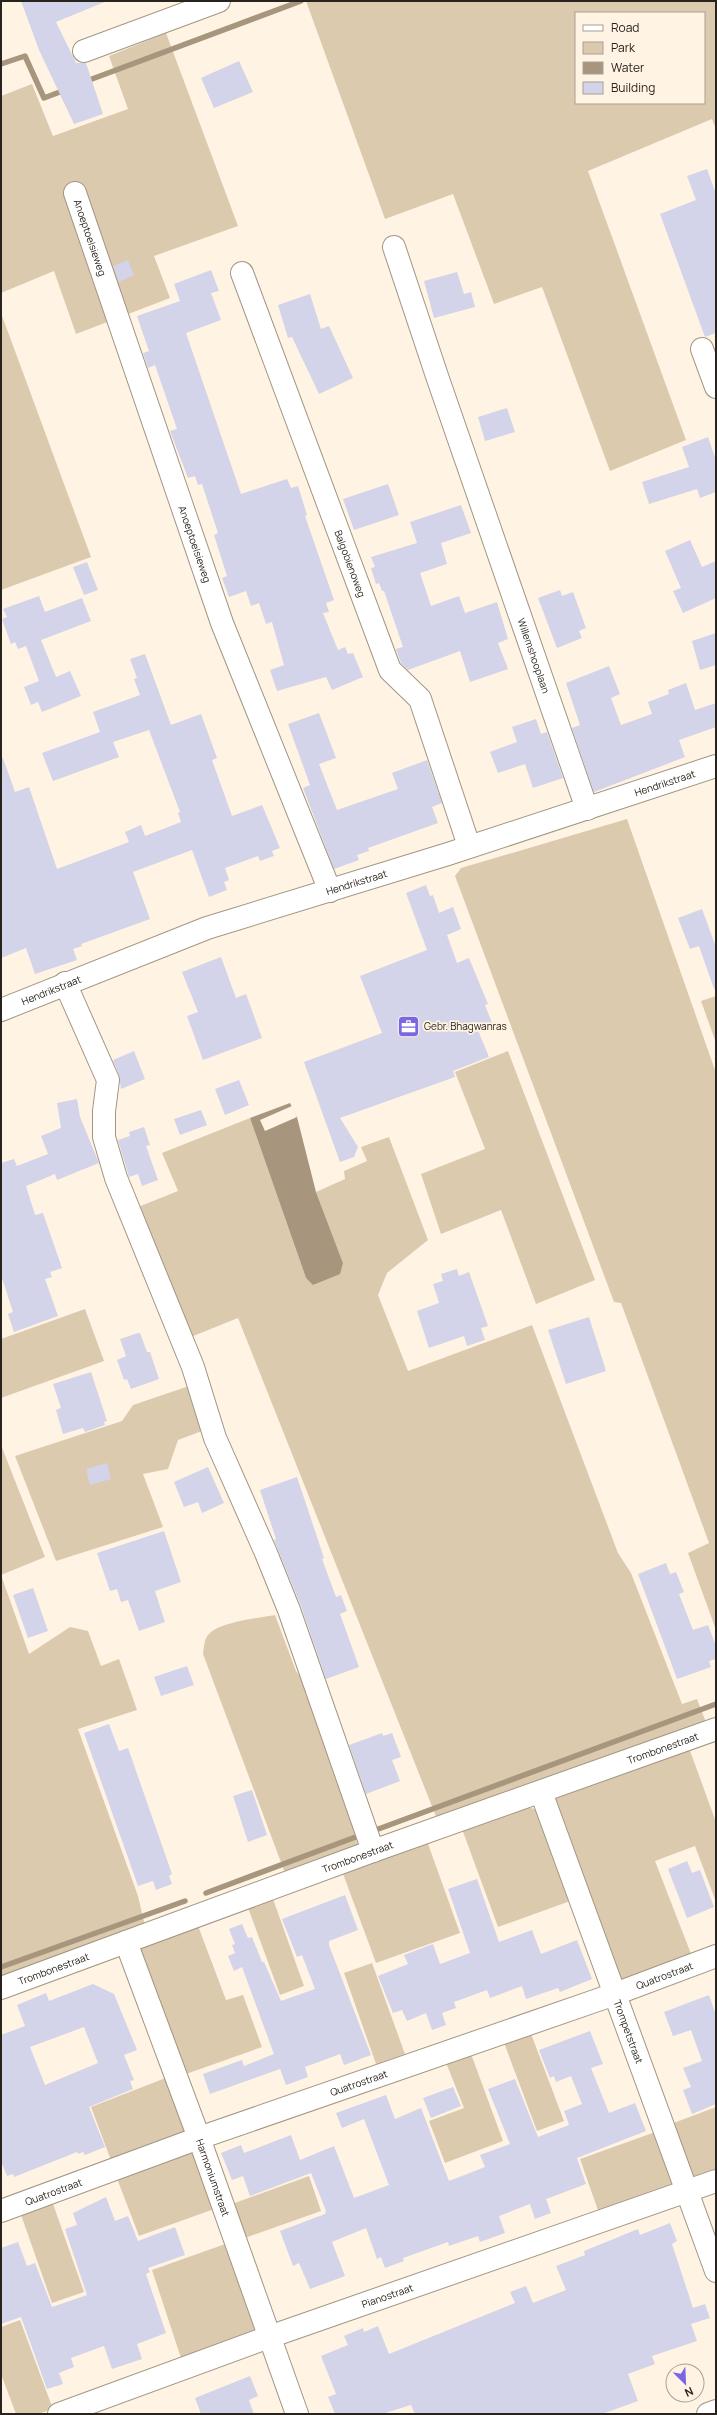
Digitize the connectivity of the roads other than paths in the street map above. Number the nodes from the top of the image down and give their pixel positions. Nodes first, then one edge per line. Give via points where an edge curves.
1 (219, 1) edge
2 (84, 51) dead end
3 (75, 193) dead end
4 (394, 247) dead end
5 (242, 273) dead end
6 (702, 349) dead end
7 (716, 386) edge
8 (716, 766) edge
9 (587, 808) junction
10 (469, 846) junction
11 (330, 891) junction
12 (65, 982) junction
13 (1, 1010) edge
14 (716, 1729) edge
15 (541, 1792) junction
16 (373, 1851) junction
17 (126, 1942) junction
18 (716, 1956) edge
19 (1, 1988) edge
20 (615, 1994) junction
21 (199, 2138) junction
22 (716, 2181) edge
23 (687, 2192) junction
24 (1, 2211) edge
25 (716, 2271) edge
26 (269, 2337) junction
27 (716, 2411) edge
28 (59, 2414) edge
29 (297, 2414) edge
30 (708, 2414) edge

1 - 2 street
3 - 11 street, Anoeptoelsieweg via 222,623
4 - 9 street, Willemshooplaan
5 - 10 street, Balgobienoweg via 390,670 420,699
6 - 7 street
8 - 9 street, Hendrikstraat
9 - 10 street, Hendrikstraat
10 - 11 street, Hendrikstraat
11 - 12 street, Hendrikstraat via 207,928
12 - 13 street, Hendrikstraat
12 - 16 street via 108,1080 104,1137 116,1178 193,1367 215,1438 289,1610
14 - 15 street, Trombonestraat
15 - 16 street, Trombonestraat
15 - 20 street, Trompetstraat
16 - 17 street, Trombonestraat
17 - 19 street, Trombonestraat
17 - 21 street, Harmoniumstraat
18 - 20 street, Quatrostraat
20 - 21 street, Quatrostraat
20 - 23 street, Trompetstraat
21 - 24 street, Quatrostraat
21 - 26 street, Harmoniumstraat
22 - 23 street, Pianostraat
23 - 25 street, Trompetstraat
23 - 26 street, Pianostraat
26 - 28 street, Pianostraat
26 - 29 street, Harmoniumstraat
27 - 30 street

